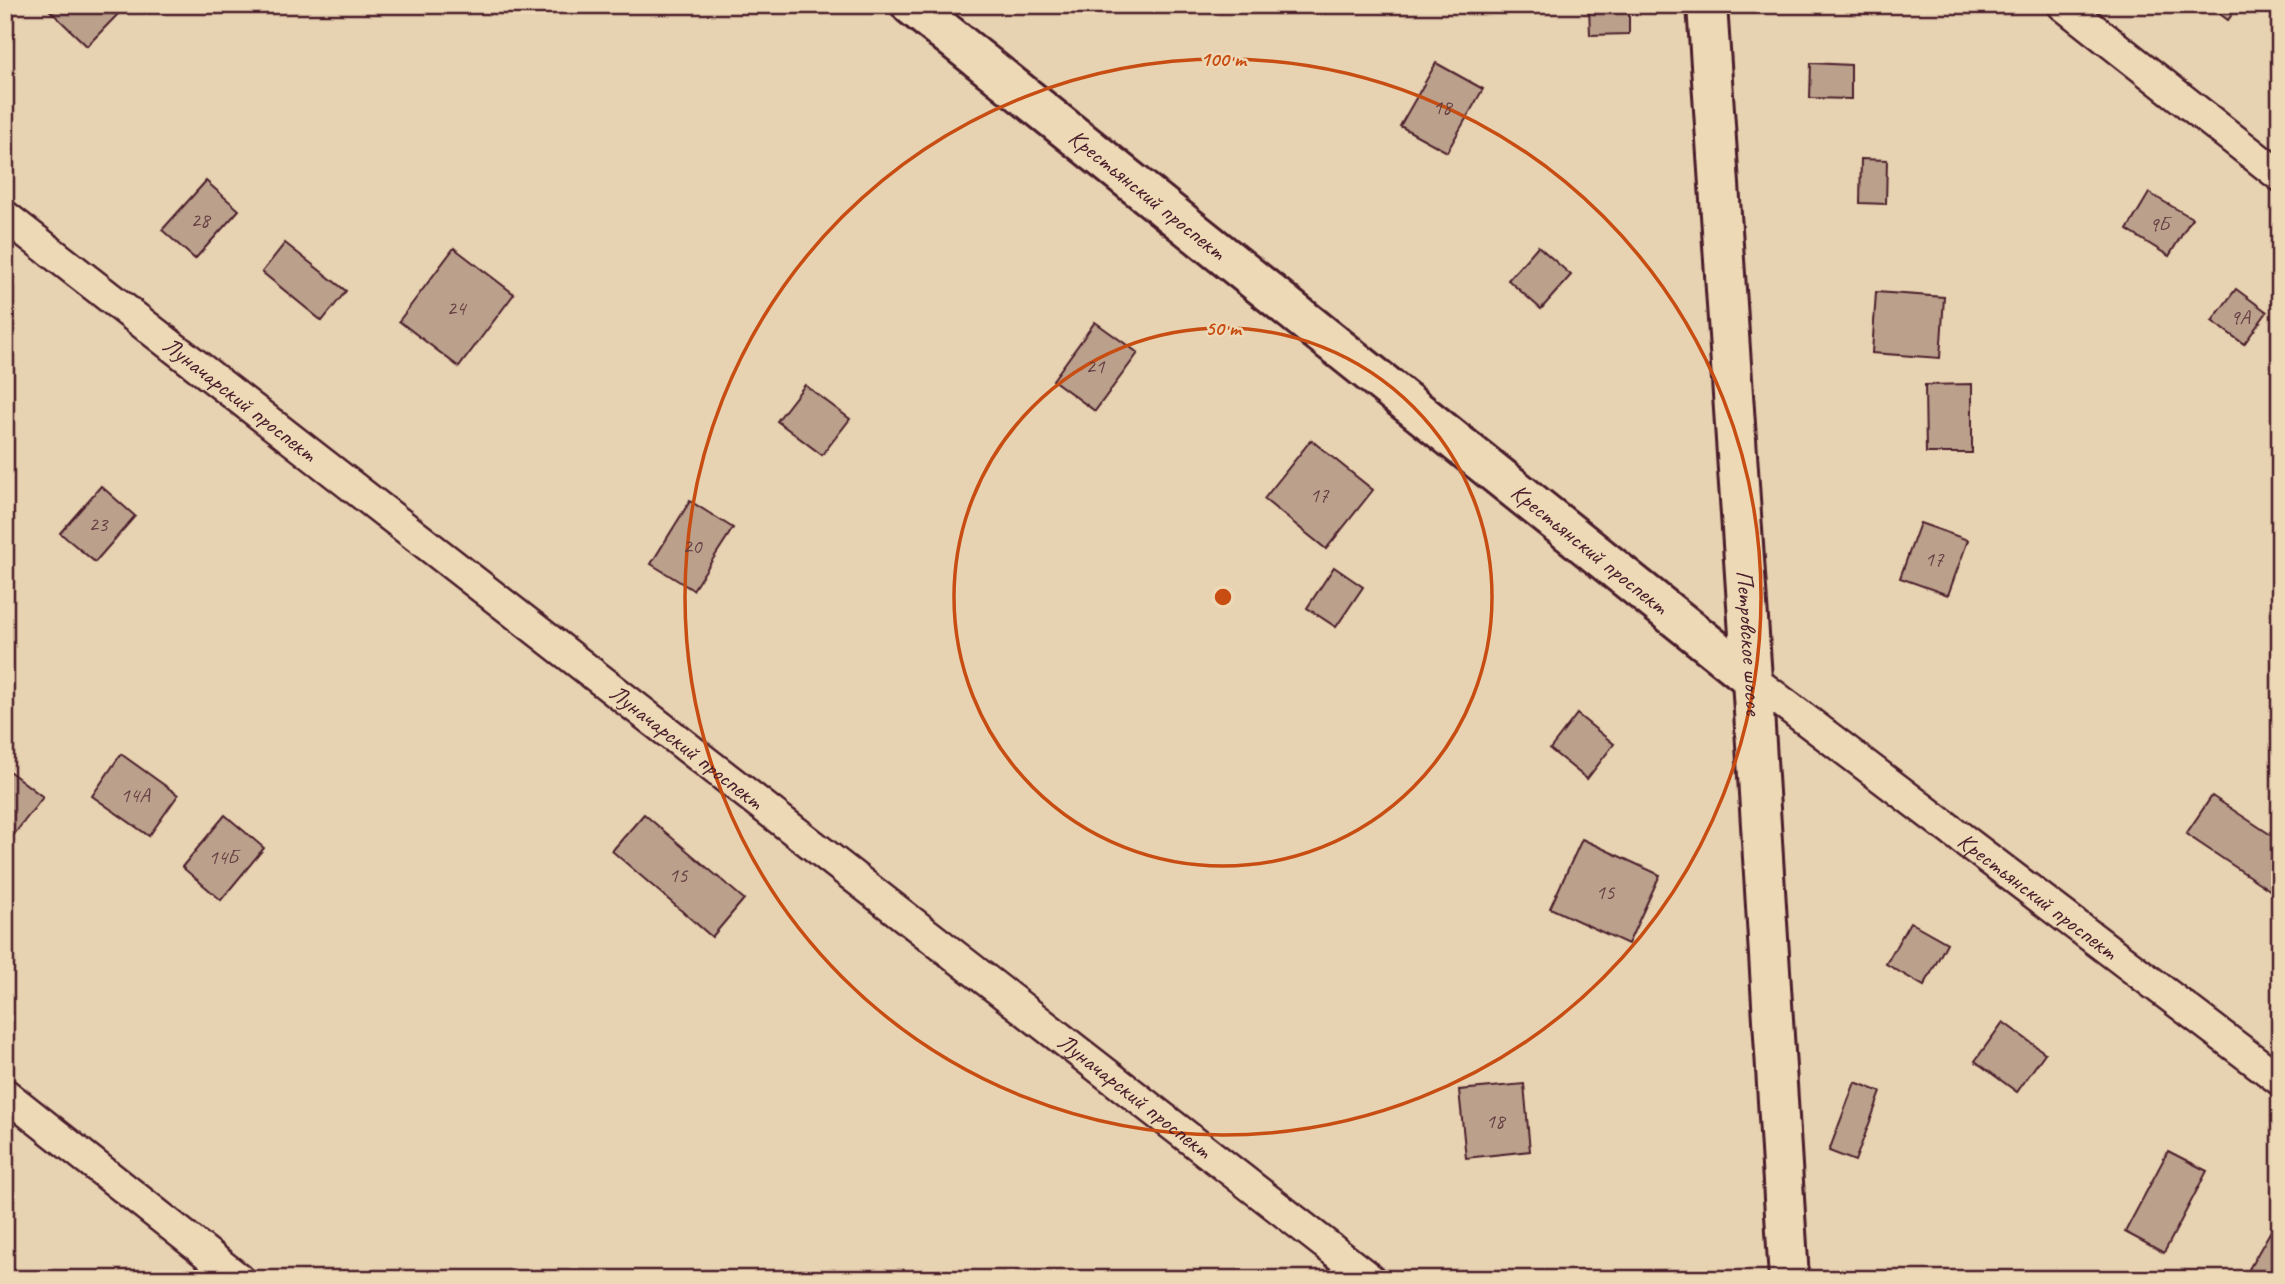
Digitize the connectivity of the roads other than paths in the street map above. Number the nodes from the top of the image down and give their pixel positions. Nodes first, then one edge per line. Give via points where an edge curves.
1 (911, 5) edge
2 (1707, 5) edge
3 (2063, 5) edge
4 (2280, 176) edge
5 (5, 216) edge
6 (1752, 679) junction
7 (2280, 1080) edge
8 (5, 1094) edge
9 (239, 1279) edge
10 (1370, 1279) edge
11 (1789, 1279) edge

1 - 6 street, Крестьянский проспект
2 - 6 street, Петровское шоссе
3 - 4 street
5 - 10 street, Луначарский проспект
6 - 7 street, Крестьянский проспект
6 - 11 street, Петровское шоссе
8 - 9 street

